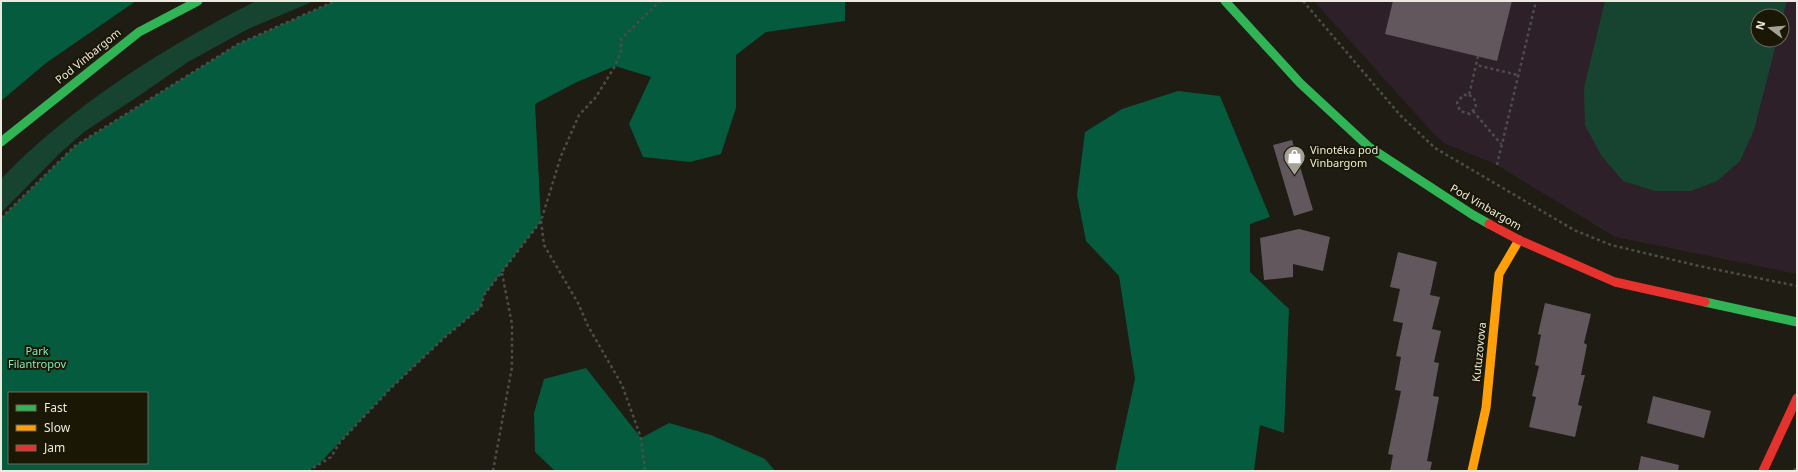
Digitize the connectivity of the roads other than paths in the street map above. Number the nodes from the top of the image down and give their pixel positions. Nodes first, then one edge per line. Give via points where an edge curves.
1 (198, 1) edge
2 (1225, 1) edge
3 (1, 142) edge
4 (1519, 240) junction
5 (1797, 322) edge
6 (1797, 398) edge
7 (1472, 471) edge
8 (1763, 471) edge

1 - 3 street, Pod Vinbargom via 139,32
2 - 4 street, Pod Vinbargom via 1300,83 1369,147 1473,215
4 - 5 street, Pod Vinbargom via 1615,282
4 - 7 street, Kutuzovova via 1499,274 1486,408
6 - 8 street

